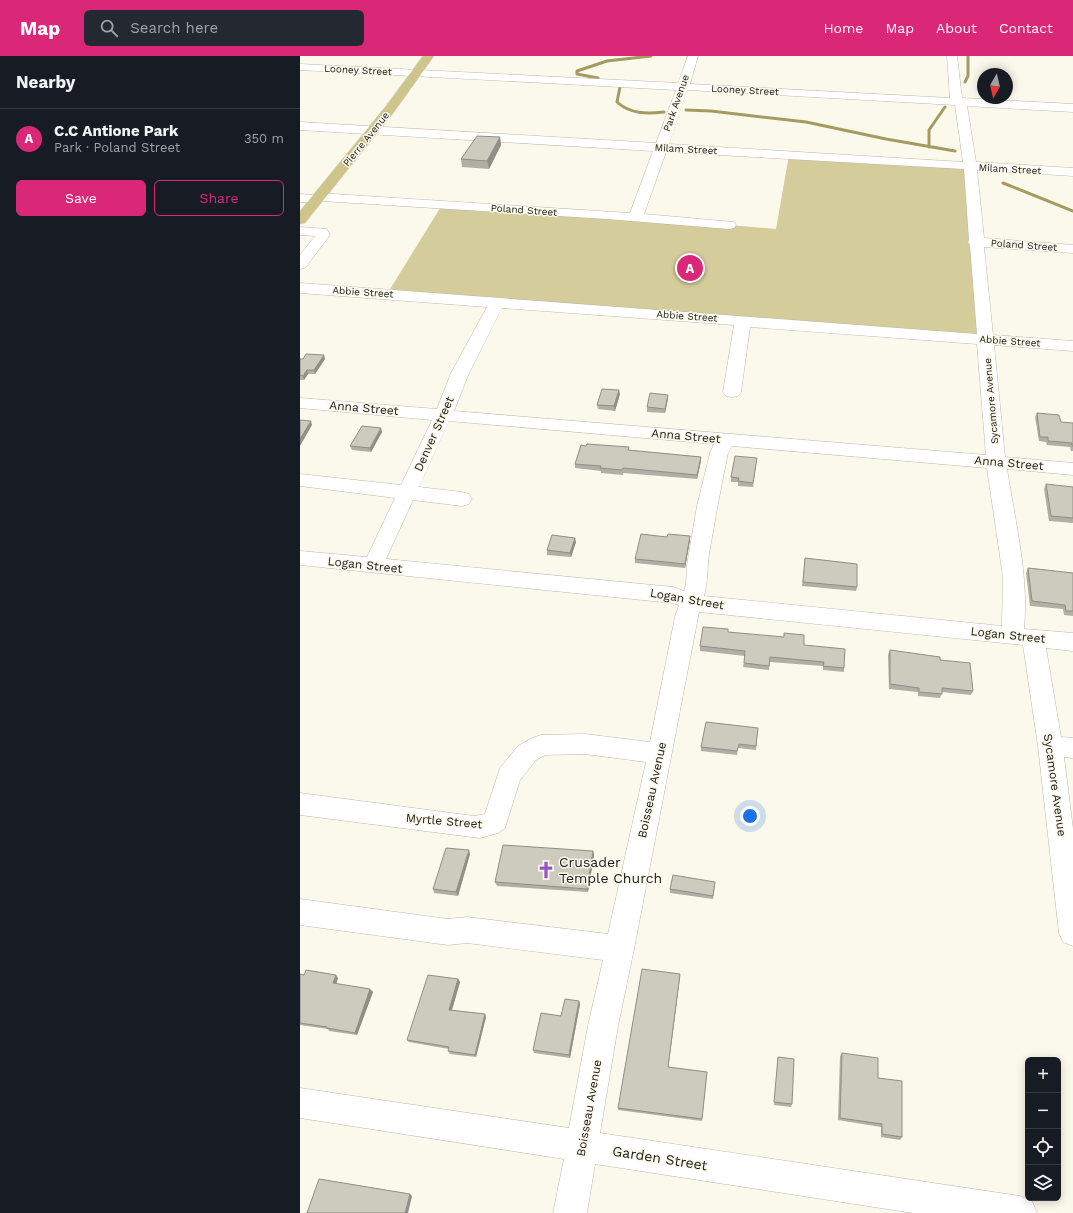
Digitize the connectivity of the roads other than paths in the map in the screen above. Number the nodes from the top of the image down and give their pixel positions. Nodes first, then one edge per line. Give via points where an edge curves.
1 (429, 56) edge
2 (692, 56) edge
3 (952, 56) edge
4 (300, 67) edge
5 (416, 73) junction
6 (681, 87) junction
7 (958, 102) junction
8 (1073, 108) edge
9 (300, 126) edge
10 (372, 131) junction
11 (660, 148) junction
12 (970, 166) junction
13 (1073, 172) edge
14 (300, 198) edge
15 (317, 198) junction
16 (636, 217) junction
17 (300, 220) edge
18 (729, 225) dead end
19 (300, 231) edge
20 (975, 242) junction
21 (1073, 249) edge
22 (300, 265) edge
23 (300, 288) edge
24 (497, 302) junction
25 (743, 321) junction
26 (985, 339) junction
27 (1073, 346) edge
28 (732, 392) dead end
29 (300, 403) edge
30 (443, 415) junction
31 (725, 440) junction
32 (996, 462) junction
33 (1073, 469) edge
34 (300, 480) edge
35 (407, 493) junction
36 (462, 499) dead end
37 (300, 558) edge
38 (373, 566) junction
39 (691, 600) junction
40 (1022, 636) junction
41 (1073, 642) edge
42 (1061, 747) edge
43 (660, 753) junction
44 (300, 804) edge
45 (1070, 876) edge
46 (300, 912) edge
47 (1073, 933) edge
48 (620, 948) junction
49 (300, 1103) edge
50 (583, 1146) junction
51 (570, 1213) edge
52 (1020, 1213) edge

1 - 5 main road, Pierre Avenue
2 - 6 street, Park Avenue
3 - 7 street, Sycamore Avenue
4 - 5 street, Looney Street
5 - 6 street, Looney Street
5 - 10 main road, Pierre Avenue
6 - 7 street, Looney Street
6 - 11 street, Park Avenue
7 - 8 street, Looney Street
7 - 12 street, Sycamore Avenue
9 - 10 street, Milam Street
10 - 11 street, Milam Street
10 - 15 main road, Pierre Avenue
11 - 12 street, Milam Street
11 - 16 street, Park Avenue
12 - 13 street, Milam Street
12 - 20 street, Sycamore Avenue
14 - 15 street, Poland Street
15 - 16 street, Poland Street
15 - 17 main road, Pierre Avenue
16 - 18 street, Poland Street
19 - 22 street via 322,232 323,235
20 - 21 street, Poland Street
20 - 26 street, Sycamore Avenue
23 - 24 street, Abbie Street
24 - 25 street, Abbie Street
24 - 30 street, Denver Street via 460,373
25 - 26 street, Abbie Street
25 - 28 street
26 - 27 street, Abbie Street
26 - 32 street, Sycamore Avenue
29 - 30 street, Anna Street
30 - 31 street, Anna Street
30 - 35 street, Denver Street
31 - 32 street, Anna Street
31 - 39 street, Boisseau Avenue via 719,453 709,499 697,565 697,584
32 - 33 street, Anna Street
32 - 40 street, Sycamore Avenue via 1014,596
34 - 35 street
35 - 36 street
35 - 38 street, Denver Street
37 - 38 street, Logan Street
38 - 39 street, Logan Street via 604,587 673,595
39 - 40 street, Logan Street via 700,604
39 - 43 street, Boisseau Avenue
40 - 41 street, Logan Street
40 - 42 street, Sycamore Avenue
42 - 45 street, Sycamore Avenue
43 - 44 street, Myrtle Street via 585,744 541,745 527,753 509,775 496,820 485,826
43 - 48 street, Boisseau Avenue
45 - 47 street, Sycamore Avenue
46 - 48 street via 448,932 468,930
48 - 50 street, Boisseau Avenue via 603,1026
49 - 50 street, Garden Street
50 - 51 street, Boisseau Avenue
50 - 52 street, Garden Street

